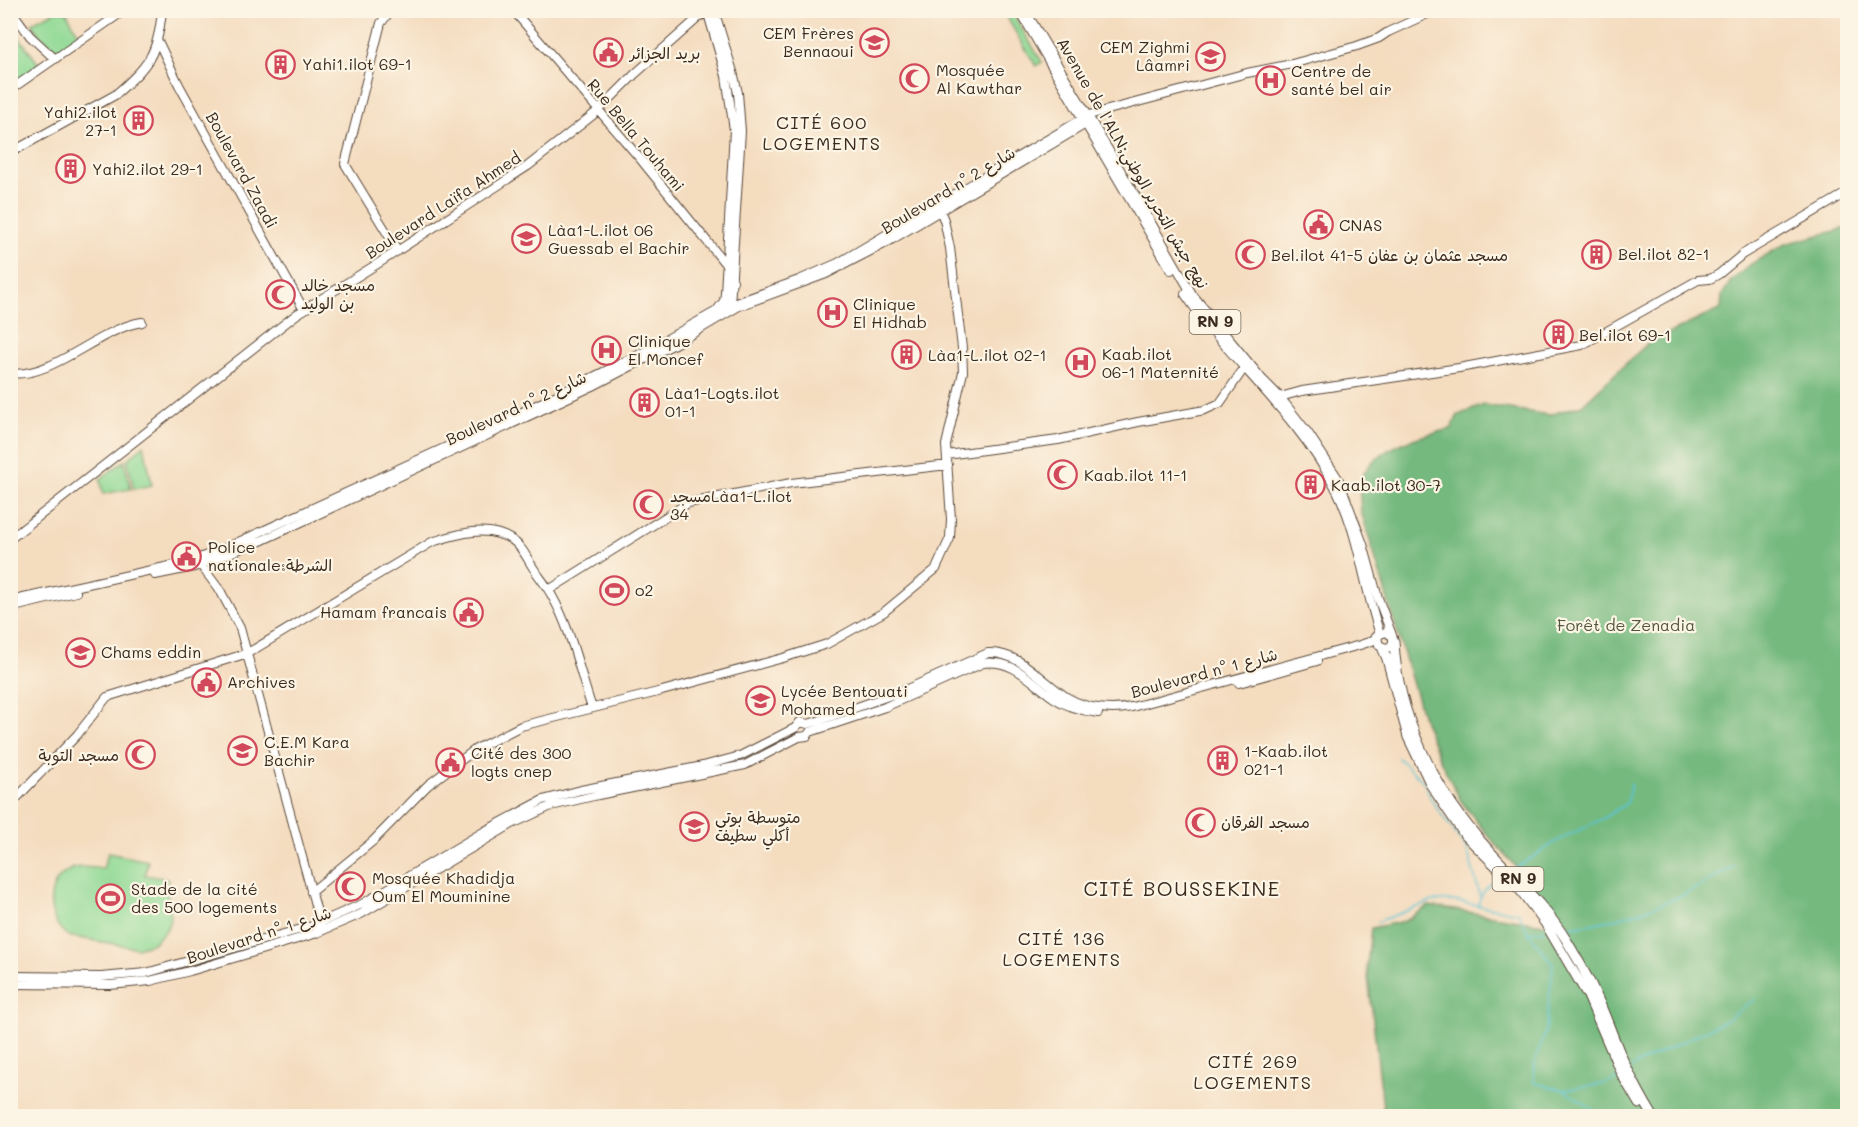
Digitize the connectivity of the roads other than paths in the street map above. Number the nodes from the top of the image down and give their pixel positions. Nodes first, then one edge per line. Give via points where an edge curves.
1 (11, 10) edge
2 (125, 10) edge
3 (162, 10) edge
4 (391, 10) edge
5 (513, 10) edge
6 (714, 10) edge
7 (1019, 10) edge
8 (1026, 10) edge
9 (1436, 10) edge
10 (707, 11) edge
11 (159, 42) junction
12 (55, 59) junction
13 (10, 90) edge
14 (598, 111) junction
15 (1089, 118) junction
16 (10, 153) edge
17 (1848, 192) edge
18 (939, 208) junction
19 (398, 251) junction
20 (727, 266) junction
21 (733, 285) junction
22 (724, 297) junction
23 (748, 297) junction
24 (735, 305) junction
25 (304, 310) junction
26 (717, 311) junction
27 (142, 322) dead end
28 (1246, 365) junction
29 (10, 373) edge
30 (1280, 397) junction
31 (947, 455) junction
32 (948, 465) junction
33 (10, 539) edge
34 (200, 564) junction
35 (549, 590) junction
36 (10, 602) edge
37 (10, 608) edge
38 (1393, 638) junction
39 (1380, 640) junction
40 (248, 653) junction
41 (592, 708) junction
42 (795, 728) junction
43 (809, 728) junction
44 (799, 737) junction
45 (10, 806) edge
46 (311, 892) junction
47 (321, 927) junction
48 (10, 976) edge
49 (10, 984) edge
50 (1646, 1116) edge
51 (1653, 1116) edge

1 - 12 street via 30,36
2 - 12 street
3 - 11 street
4 - 19 street via 381,23 345,164
5 - 14 street, Rue Bella Touhami
6 - 21 street via 734,72 741,131
7 - 15 main road, Avenue de l'ALN;نهج جيش التحرير الوطني
8 - 15 main road, Avenue de l'ALN;نهج جيش التحرير الوطني
9 - 15 street, Boulevard n° شارع 2 via 1357,46
10 - 14 street, Boulevard Laïfa Ahmed
10 - 20 street via 722,59 734,130
11 - 16 street via 142,70 115,95
11 - 25 street, Boulevard Zaadi
12 - 13 street
14 - 19 street, Boulevard Laïfa Ahmed via 528,166
14 - 20 street, Rue Bella Touhami
15 - 18 street, Boulevard n° شارع 2
15 - 28 main road via 1193,305
17 - 30 street via 1743,254 1719,274 1698,280 1582,345
18 - 23 street, Boulevard n° شارع 2 via 838,263
18 - 24 street, Boulevard n° شارع 2 via 826,274
18 - 31 street via 950,248 963,372
19 - 25 street, Boulevard Laïfa Ahmed
20 - 21 street, Rue Bella Touhami
20 - 22 street
21 - 23 street via 737,294
21 - 24 street
22 - 24 street
22 - 26 street
23 - 24 street, Boulevard n° شارع 2
24 - 26 street, Boulevard n° شارع 2
24 - 34 street, Boulevard n° شارع 2 via 672,346 554,406 262,540
25 - 33 street, Boulevard Laïfa Ahmed
26 - 36 street, Boulevard n° شارع 2 via 512,417 221,550 188,562
27 - 29 street via 112,331 44,368 21,375
28 - 30 main road, RN 9
28 - 31 street via 1220,403 1205,410 1058,440
28 - 39 main road via 1305,439 1335,486 1356,545
30 - 38 main road, RN 9 via 1340,480
31 - 32 street
32 - 35 street via 791,483 688,503
32 - 41 street via 951,519 944,555 936,569 884,612 827,644
34 - 37 street, Boulevard n° شارع 2
34 - 40 street via 221,592
35 - 40 street via 512,540 480,531 463,533 432,542
35 - 41 street via 566,627
38 - 39 main road via 1388,632
38 - 39 main road via 1390,647
38 - 51 highway, RN 9 via 1412,726 1438,784 1460,818 1528,889 1566,941 1585,972
39 - 43 street, Boulevard n° شارع 1 via 1121,713 1072,707 1011,666 983,663 885,707
39 - 50 highway, RN 9 via 1408,736 1432,787 1464,834 1521,891 1551,932 1588,996 1621,1073
40 - 45 street via 107,697
40 - 46 street
41 - 46 street via 521,726 476,749 428,785 373,841
42 - 43 street via 800,722
42 - 44 street
42 - 47 street, Boulevard n° شارع 1 via 740,756 543,800
43 - 44 street via 807,736
44 - 47 street, Boulevard n° شارع 1 via 744,765 550,806 512,824 361,914
46 - 47 street
47 - 48 street, Boulevard n° شارع 1 via 146,973
47 - 49 street, Boulevard n° شارع 1 via 199,969 150,981 110,985

